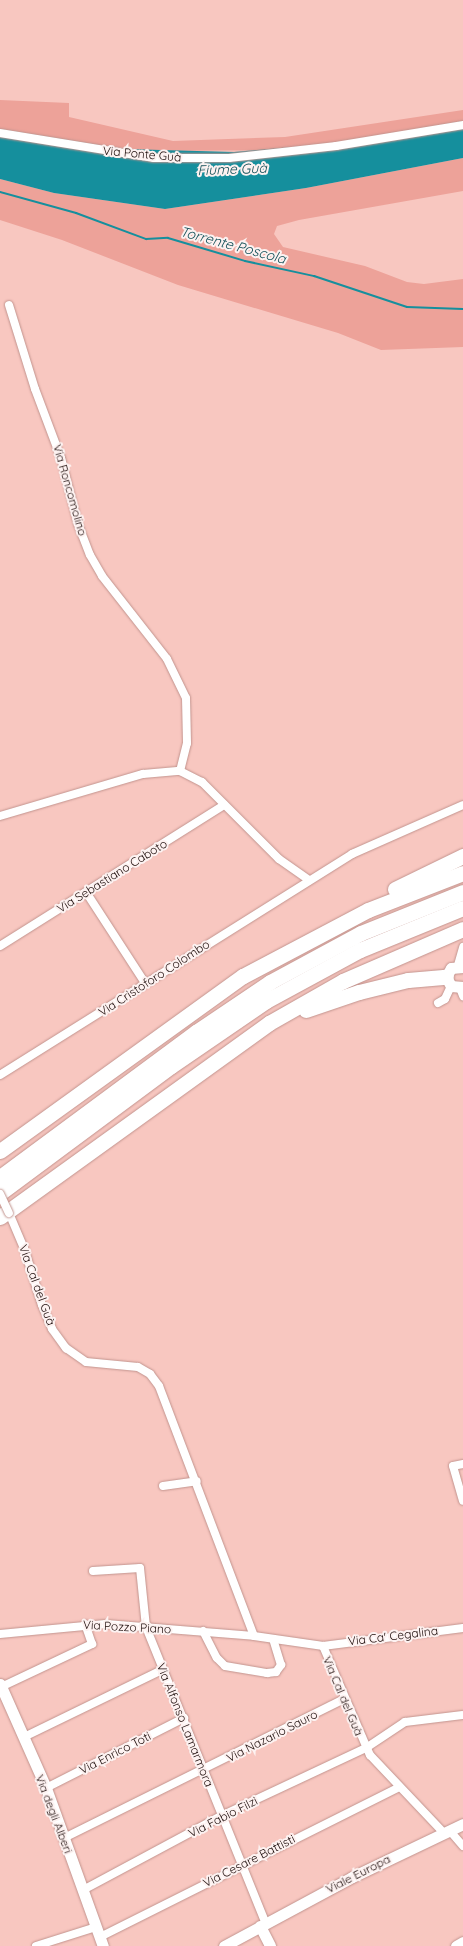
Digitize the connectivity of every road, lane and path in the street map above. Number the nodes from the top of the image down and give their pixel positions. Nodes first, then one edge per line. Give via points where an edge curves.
1 (463, 125) edge
2 (0, 132) edge
3 (9, 306) dead end
4 (180, 770) junction
5 (224, 805) junction
6 (463, 805) edge
7 (0, 816) edge
8 (463, 856) edge
9 (463, 874) edge
10 (309, 880) junction
11 (86, 892) junction
12 (463, 892) edge
13 (463, 908) edge
14 (463, 930) edge
15 (0, 946) edge
16 (463, 947) edge
17 (460, 966) edge
18 (243, 976) junction
19 (145, 983) junction
20 (457, 987) edge
21 (438, 1002) dead end
22 (194, 1074) junction
23 (0, 1075) edge
24 (0, 1151) edge
25 (0, 1177) edge
26 (0, 1194) edge
27 (5, 1215) edge
28 (463, 1464) edge
29 (197, 1481) junction
30 (163, 1486) dead end
31 (463, 1500) edge
32 (93, 1571) dead end
33 (85, 1624) junction
34 (146, 1627) junction
35 (463, 1628) edge
36 (203, 1632) junction
37 (0, 1634) edge
38 (254, 1636) junction
39 (273, 1639) junction
40 (323, 1646) junction
41 (162, 1670) junction
42 (1, 1685) edge
43 (344, 1699) junction
44 (463, 1715) edge
45 (184, 1718) junction
46 (24, 1737) junction
47 (366, 1748) junction
48 (202, 1771) junction
49 (400, 1787) junction
50 (46, 1788) junction
51 (223, 1815) junction
52 (463, 1823) edge
53 (446, 1830) junction
54 (64, 1838) junction
55 (463, 1846) edge
56 (243, 1863) junction
57 (82, 1890) junction
58 (262, 1923) junction
59 (100, 1937) edge
60 (463, 1942) edge
61 (36, 1946) edge
62 (224, 1946) edge
63 (270, 1946) edge
64 (456, 1946) edge

1 - 2 street, Via Ponte Guà via 328,147 229,158 136,156
3 - 4 street, Via Roncomolino via 90,555 102,576 157,644 186,698 187,743
4 - 5 street via 202,782
4 - 7 street via 143,774
5 - 10 street via 279,859
5 - 11 street, Via Sebastiano Caboto
6 - 10 street, Via Cristoforo Colombo via 400,830
8 - 18 highway via 309,932
9 - 18 highway via 368,910
10 - 19 street, Via Cristoforo Colombo
11 - 15 street, Via Sebastiano Caboto
11 - 19 street
12 - 25 highway via 361,933 270,982 196,1032
13 - 26 highway via 360,950 266,1001 171,1066
14 - 22 highway via 380,963 327,990 269,1023
16 - 17 street
17 - 20 street via 448,970
18 - 24 highway
19 - 23 street, Via Cristoforo Colombo
20 - 21 street
20 - 22 highway via 417,979 359,992 298,1013
22 - 27 highway
26 - 27 street, Via Cal del Guà, bridge
27 - 29 street, Via Cal del Guà via 24,1248 42,1305 60,1340 72,1355 86,1362 132,1366 155,1379
28 - 31 street via 453,1466
29 - 30 street
29 - 38 street, Via Cal del Guà
32 - 34 street, Via Alfonso Lamarmora via 140,1568
33 - 34 street, Via Pozzo Piano
33 - 37 street, Via Pozzo Piano
33 - 42 street via 92,1644
34 - 36 street, Via Pozzo Piano
34 - 41 street, Via Alfonso Lamarmora
35 - 40 street, Via Ca' Cegalina
36 - 38 street, Via Pozzo Piano
36 - 39 street via 225,1666 267,1673 276,1672 281,1665
38 - 39 street, Via Cal del Guà
39 - 40 street, Via Cal del Guà
40 - 43 street, Via Cal del Guà
41 - 45 street, Via Alfonso Lamarmora
41 - 46 street
42 - 46 street, Via degli Alberi
43 - 47 street, Via Cal del Guà
43 - 48 street, Via Nazario Sauro
44 - 47 street, Via Fabio Filzi via 405,1722
45 - 48 street, Via Alfonso Lamarmora
45 - 50 street, Via Enrico Toti
46 - 50 street, Via degli Alberi
47 - 49 street, Via Cal del Guà
47 - 51 street, Via Fabio Filzi
48 - 51 street, Via Alfonso Lamarmora
48 - 54 street, Via Nazario Sauro
49 - 53 street, Via Cal del Guà
49 - 56 street, Via Cesare Battisti
50 - 54 street, Via degli Alberi
51 - 56 street, Via Alfonso Lamarmora
51 - 57 street, Via Fabio Filzi
52 - 53 street, Viale Europa
53 - 55 street, Via Cal del Guà
53 - 58 street, Viale Europa
54 - 57 street, Via degli Alberi
56 - 58 street, Via Alfonso Lamarmora
56 - 59 street, Via Cesare Battisti
57 - 59 street, Via degli Alberi
58 - 62 street, Viale Europa
58 - 63 street
59 - 61 street, Via Cesare Battisti
60 - 64 street

